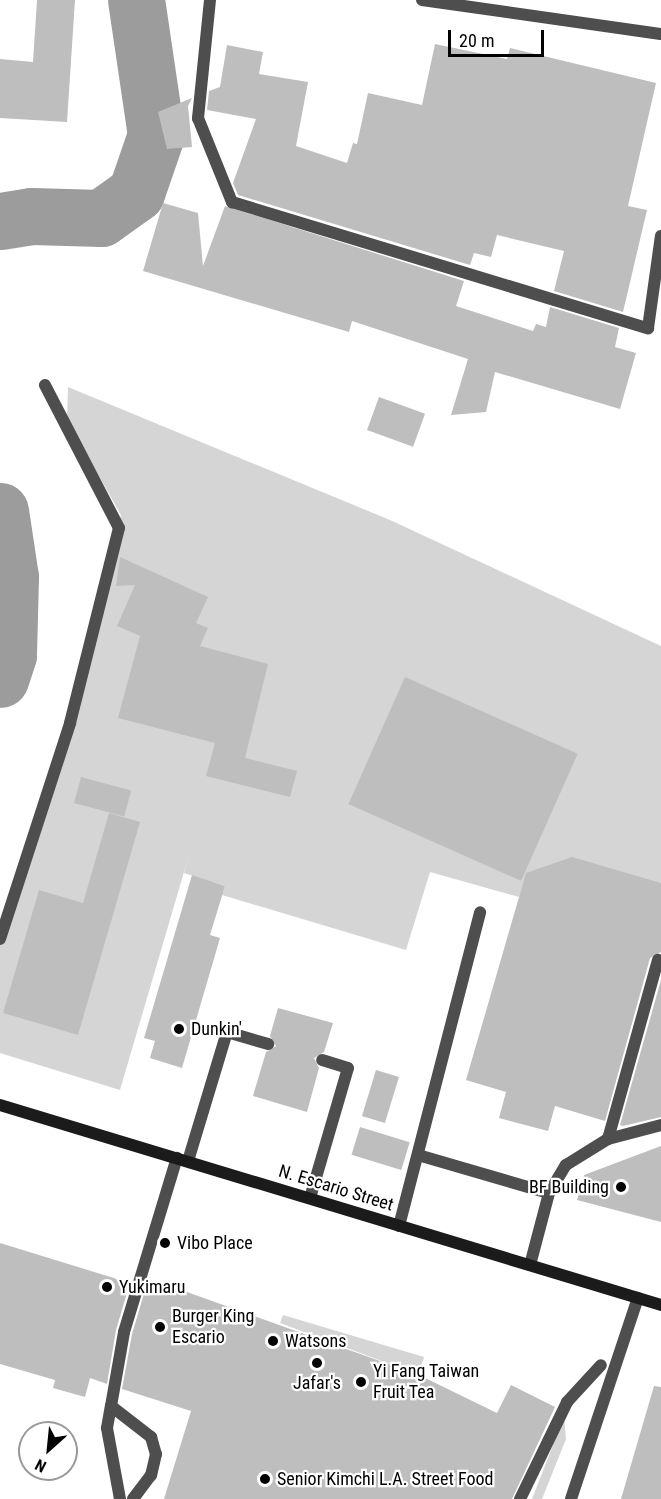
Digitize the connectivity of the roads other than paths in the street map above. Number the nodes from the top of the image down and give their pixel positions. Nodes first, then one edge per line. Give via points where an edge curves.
1 (210, 0) edge
2 (422, 0) edge
3 (454, 2) edge
4 (661, 34) edge
5 (661, 236) edge
6 (45, 385) dead end
7 (480, 912) dead end
8 (0, 939) edge
9 (658, 960) dead end
10 (268, 1044) dead end
11 (322, 1060) dead end
12 (0, 1105) edge
13 (661, 1125) edge
14 (608, 1139) junction
15 (418, 1155) junction
16 (183, 1160) junction
17 (549, 1193) junction
18 (310, 1198) junction
19 (399, 1226) junction
20 (530, 1265) junction
21 (638, 1298) junction
22 (661, 1305) edge
23 (601, 1365) dead end
24 (111, 1406) junction
25 (120, 1499) edge
26 (133, 1499) edge
27 (520, 1499) edge
28 (572, 1499) edge

1 - 5 street via 198,118 232,202 648,328
2 - 3 street
3 - 4 street
6 - 8 street via 118,528 70,723
7 - 15 street
9 - 14 street
10 - 16 street via 227,1032
11 - 18 street via 348,1068
12 - 16 main road, N. Escario Street
13 - 14 street
14 - 17 street via 577,1155 556,1177
15 - 17 street
15 - 19 street
16 - 18 main road, N. Escario Street
16 - 24 street via 124,1332
17 - 20 street
18 - 19 main road, N. Escario Street
19 - 20 main road, N. Escario Street
20 - 21 main road, N. Escario Street
21 - 22 main road, N. Escario Street
21 - 28 street
23 - 27 street via 567,1402
24 - 25 street via 107,1428
24 - 26 street via 151,1437 156,1454 151,1475

